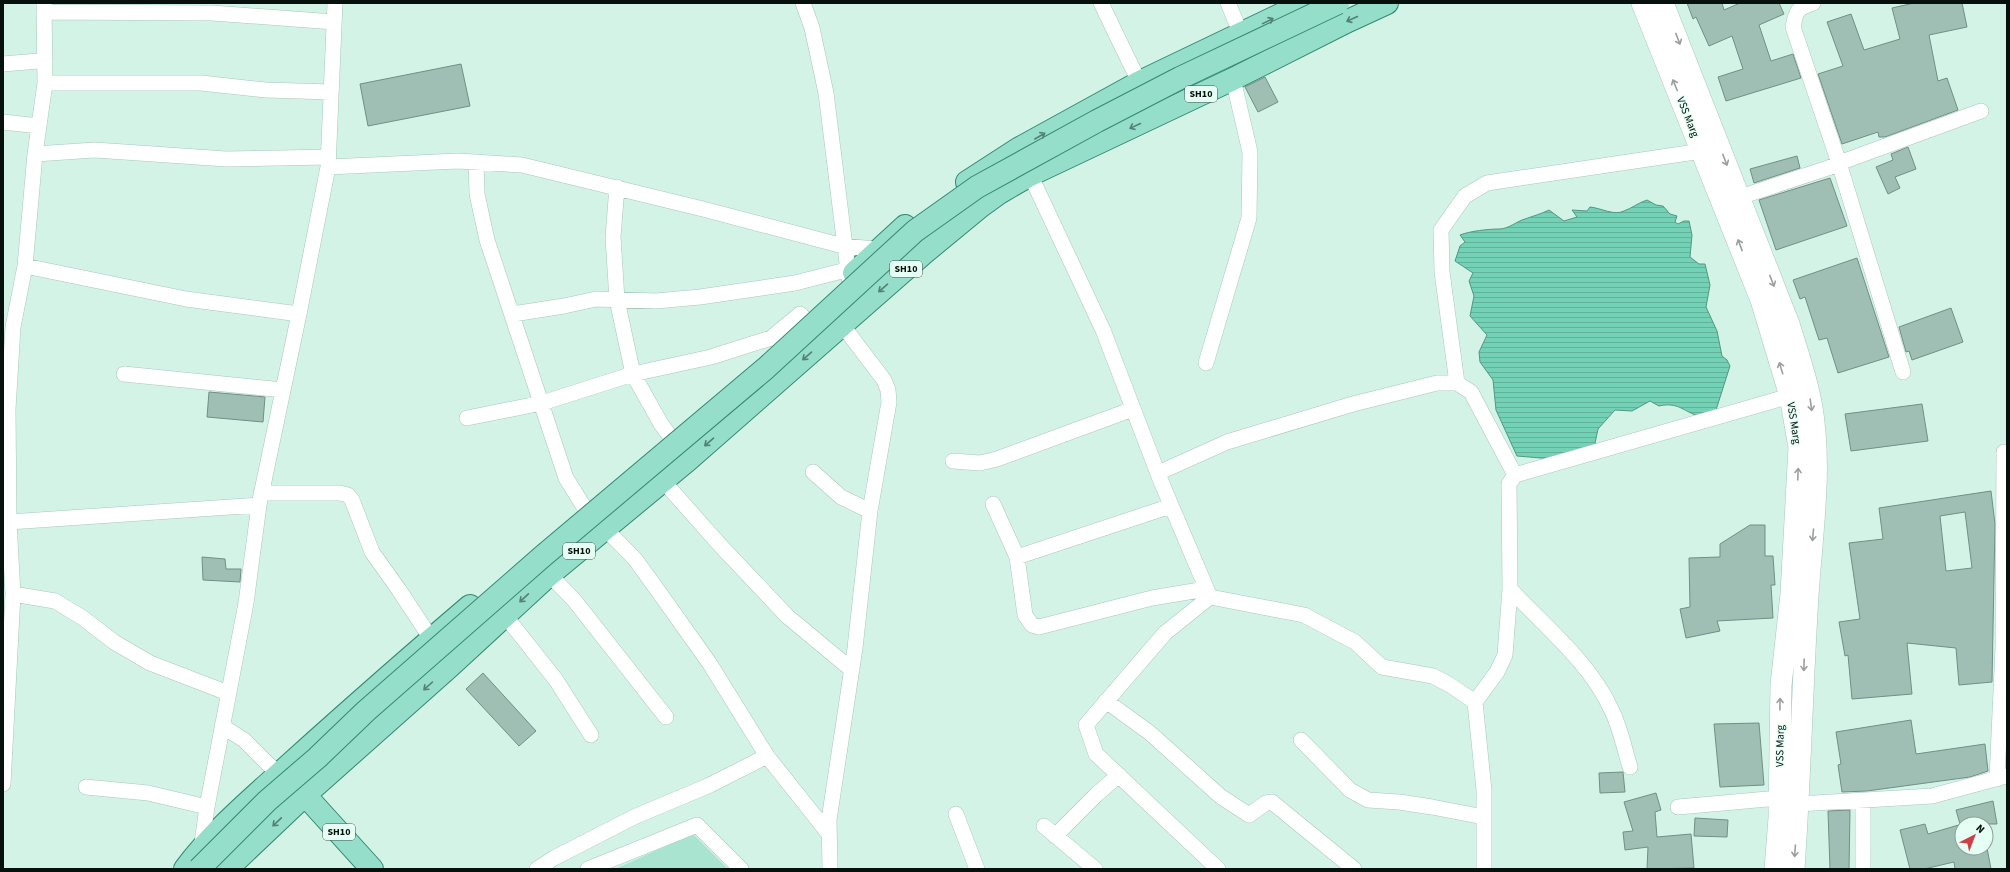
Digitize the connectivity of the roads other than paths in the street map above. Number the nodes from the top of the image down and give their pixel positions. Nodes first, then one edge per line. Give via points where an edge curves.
1 (334, 3) edge
2 (803, 3) edge
3 (1101, 3) edge
4 (1228, 3) edge
5 (1306, 3) edge
6 (1338, 3) edge
7 (1387, 3) edge
8 (1642, 3) edge
9 (1663, 3) edge
10 (1813, 3) edge
11 (45, 7) edge
12 (334, 22) junction
13 (1241, 34) junction
14 (45, 62) junction
15 (3, 64) edge
16 (1233, 79) junction
17 (1140, 82) junction
18 (45, 83) junction
19 (331, 92) junction
20 (1981, 112) dead end
21 (1155, 116) junction
22 (3, 122) edge
23 (39, 126) junction
24 (1018, 149) junction
25 (1702, 151) junction
26 (35, 154) junction
27 (328, 162) junction
28 (476, 162) junction
29 (1839, 163) junction
30 (1030, 175) junction
31 (617, 187) junction
32 (1740, 197) junction
33 (843, 246) junction
34 (879, 249) junction
35 (924, 253) junction
36 (25, 266) junction
37 (848, 275) junction
38 (617, 300) junction
39 (299, 314) junction
40 (513, 314) junction
41 (850, 318) junction
42 (805, 320) junction
43 (8, 327) edge
44 (825, 340) junction
45 (1206, 364) dead end
46 (1903, 372) dead end
47 (124, 374) dead end
48 (634, 374) junction
49 (1457, 383) junction
50 (283, 390) junction
51 (1790, 396) junction
52 (542, 403) junction
53 (1133, 409) junction
54 (467, 418) dead end
55 (670, 437) junction
56 (1807, 447) junction
57 (2004, 452) dead end
58 (644, 459) junction
59 (688, 460) junction
60 (952, 461) dead end
61 (813, 472) dead end
62 (1158, 473) junction
63 (1515, 474) junction
64 (663, 481) junction
65 (260, 499) junction
66 (993, 504) dead end
67 (1171, 506) junction
68 (584, 507) junction
69 (870, 511) junction
70 (7, 513) edge
71 (606, 528) junction
72 (2005, 528) edge
73 (530, 554) junction
74 (1017, 557) junction
75 (549, 575) junction
76 (1510, 590) junction
77 (485, 593) junction
78 (1208, 593) junction
79 (13, 594) junction
80 (505, 615) junction
81 (431, 639) junction
82 (449, 667) junction
83 (852, 670) junction
84 (228, 692) junction
85 (1106, 701) junction
86 (1475, 702) junction
87 (666, 717) dead end
88 (222, 726) junction
89 (592, 735) dead end
90 (1301, 740) dead end
91 (767, 756) junction
92 (1630, 767) dead end
93 (280, 774) junction
94 (1119, 775) junction
95 (2002, 777) edge
96 (3, 784) edge
97 (86, 786) dead end
98 (305, 795) junction
99 (1863, 801) junction
100 (207, 807) junction
101 (1678, 807) dead end
102 (1788, 810) junction
103 (956, 814) dead end
104 (1484, 817) junction
105 (1044, 826) dead end
106 (829, 834) junction
107 (1055, 836) junction
108 (202, 846) junction
109 (1211, 867) edge
110 (185, 869) edge
111 (199, 869) edge
112 (227, 869) edge
113 (372, 869) edge
114 (537, 869) edge
115 (588, 869) edge
116 (741, 869) edge
117 (830, 869) edge
118 (977, 869) edge
119 (1094, 869) edge
120 (1354, 869) edge
121 (1484, 869) edge
122 (1775, 869) edge
123 (1794, 869) edge
124 (1863, 869) edge

1 - 12 street
2 - 33 street via 812,28 826,92
3 - 17 street
4 - 13 street
13 -> 5 main road
6 - 111 main road, bridge via 1180,78 1097,121 977,187 915,231 766,368 543,556 366,710 317,758 267,801
7 -> 16 main road, SH10
25 -> 8 main road, VSS Marg
9 -> 32 main road
10 - 29 street via 1803,6 1796,12 1793,27
11 - 12 street via 212,13
11 - 14 street
12 - 19 street
13 - 17 main road
14 - 15 street
14 - 18 street
16 - 21 main road, SH10
16 - 45 street via 1250,152 1249,218
17 - 21 street
24 -> 17 main road
18 - 19 street via 201,83 266,90
18 - 23 street
19 - 27 street
20 - 29 street
21 -> 30 main road, SH10
22 - 23 street
23 - 26 street
24 - 30 street
24 - 34 main road via 938,202
25 - 49 street via 1486,183 1465,196 1441,230 1442,272
51 -> 25 main road, VSS Marg via 1761,300
26 - 27 street via 95,150 226,159
26 - 36 street
27 - 28 street
27 - 39 street
28 - 31 street via 522,165
28 - 40 street via 478,194 487,240
29 - 32 street
29 - 46 street
30 - 35 main road, SH10 via 981,206
30 - 53 street via 1103,330
31 - 33 street
31 - 38 street via 613,237
32 -> 56 main road via 1804,370 1811,403
33 - 34 street
33 - 37 street
34 - 35 street
34 - 37 main road
35 -> 41 main road, SH10
36 - 39 street via 186,299
36 - 43 street
37 - 38 street via 700,297
37 - 41 street
37 - 42 main road
38 - 40 street via 596,299
38 - 48 street
39 - 50 street
40 - 52 street
41 - 44 main road, SH10
41 - 69 street via 884,380 890,402
42 - 44 street
42 - 48 street via 800,314 771,338 711,357
42 - 55 main road
43 - 70 street
44 -> 59 main road, SH10
47 - 50 street
48 - 52 street
48 - 55 street
49 - 62 street via 1437,383 1338,408 1227,442
49 - 63 street via 1471,392
50 - 65 street
51 - 56 main road, VSS Marg
51 - 63 street
52 - 54 street
52 - 68 street via 566,478
53 - 60 street via 991,460 980,463
53 - 62 street
55 - 58 main road
55 - 59 street
56 - 102 main road, VSS Marg via 1807,611
57 - 72 street
58 - 64 street
58 - 68 main road
59 - 64 main road, SH10
61 - 69 street via 841,497
62 - 67 street
63 - 76 street via 1509,484
64 - 71 main road, SH10
64 - 83 street via 787,616
65 - 70 street
65 - 81 street via 339,493 348,496 352,500 372,552
65 - 84 street via 246,603
66 - 74 street
67 - 74 street
67 - 78 street
68 - 71 street
68 - 73 main road
69 - 83 street
70 - 79 street
71 - 75 main road, SH10
71 - 91 street via 634,559 710,664
72 - 95 street
73 - 75 street
73 - 77 main road
74 - 78 street via 1025,615 1032,625 1040,627 1152,598
75 -> 80 main road, SH10
75 - 87 street via 574,600
76 - 86 street via 1505,655 1497,672
76 - 92 street via 1593,679 1612,709
77 - 80 street
77 - 81 main road
78 - 85 street via 1165,633
78 - 86 street via 1304,614 1355,642 1382,667 1433,676
79 - 84 street via 55,601 83,618 114,642 150,663
79 - 96 street
80 - 82 main road, SH10
80 - 89 street via 556,680
81 - 82 street
81 - 93 main road
82 -> 98 main road, SH10
83 - 106 street
84 - 88 street
85 - 94 street via 1086,725 1096,754
85 - 120 street via 1150,733 1220,796 1243,813 1248,815 1272,802
86 - 104 street via 1484,790
88 - 93 street via 244,740
88 - 100 street
90 - 104 street via 1350,790 1368,800 1432,807
91 - 106 street
91 - 114 street via 710,785 634,817
93 - 98 street
93 - 108 main road
94 - 107 street via 1096,794
94 - 109 street
95 - 99 street via 1932,796
97 - 100 street via 148,793
98 -> 112 main road
98 - 113 main road, SH10
99 - 102 street via 1844,800
99 - 124 street
100 - 108 street
101 - 102 street
102 - 122 main road
102 -> 123 main road
103 - 118 street
104 - 121 street
105 - 107 street
106 - 117 street
107 - 119 street
108 - 110 main road
108 - 111 street
115 - 116 street via 697,825

